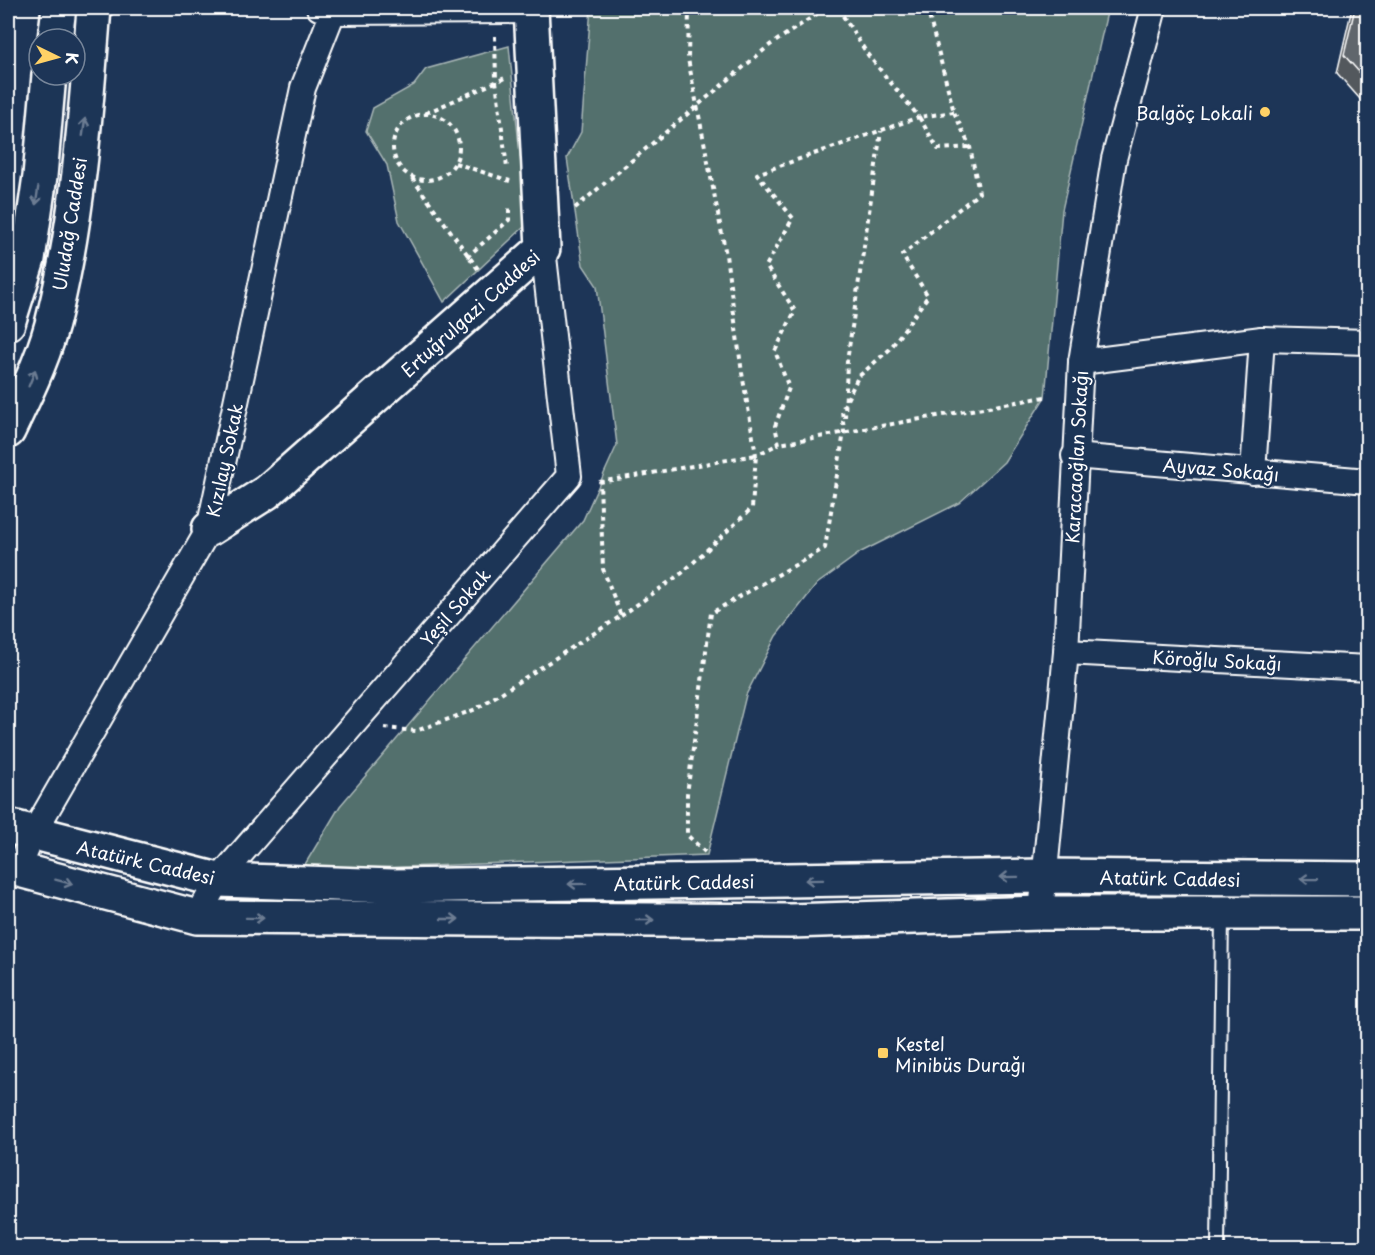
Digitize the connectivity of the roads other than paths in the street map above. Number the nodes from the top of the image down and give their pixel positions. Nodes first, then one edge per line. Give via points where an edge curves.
1 (59, 8) edge
2 (94, 8) edge
3 (1154, 8) edge
4 (530, 9) edge
5 (326, 10) edge
6 (57, 27) edge
7 (48, 87) edge
8 (543, 248) junction
9 (8, 323) edge
10 (1262, 339) junction
11 (1368, 342) edge
12 (1081, 362) junction
13 (8, 431) edge
14 (1074, 456) junction
15 (1253, 472) junction
16 (1368, 481) edge
17 (209, 529) junction
18 (1066, 652) junction
19 (1368, 668) edge
20 (20, 830) edge
21 (13, 869) edge
22 (1045, 876) junction
23 (1368, 879) edge
24 (218, 880) junction
25 (1041, 913) junction
26 (1222, 913) junction
27 (1368, 913) edge
28 (197, 917) junction
29 (1218, 1248) edge

1 - 6 main road
13 -> 2 main road, Uludağ Caddesi via 32,382 55,314 86,110
3 - 12 street, Karacaoğlan Sokağı via 1114,159
4 - 5 street
4 - 8 main road, Ertuğrulgazi Caddesi via 524,190
5 - 17 street, Kızılay Sokak via 303,88
7 -> 9 main road via 28,259
8 - 17 main road, Ertuğrulgazi Caddesi via 267,492
8 - 24 street, Yeşil Sokak via 569,476
10 - 11 street
10 - 12 street
10 - 15 street
12 - 14 street, Karacaoğlan Sokağı
14 - 15 street, Ayvaz Sokağı
14 - 18 street, Karacaoğlan Sokağı
15 - 16 street, Ayvaz Sokağı
17 - 20 street, Kızılay Sokak
18 - 19 street, Köroğlu Sokağı
18 - 22 street, Karacaoğlan Sokağı
20 - 21 street, Kızılay Sokak
20 - 24 main road, Atatürk Caddesi
21 -> 28 main road, Atatürk Caddesi
23 -> 22 main road, Atatürk Caddesi
22 -> 24 main road, Atatürk Caddesi via 393,886
22 - 25 street, Karacaoğlan Sokağı
24 - 28 street, Yeşil Sokak
25 - 26 main road, Atatürk Caddesi
28 -> 25 main road, Atatürk Caddesi via 790,921
26 - 27 main road, Atatürk Caddesi
26 - 29 lane

